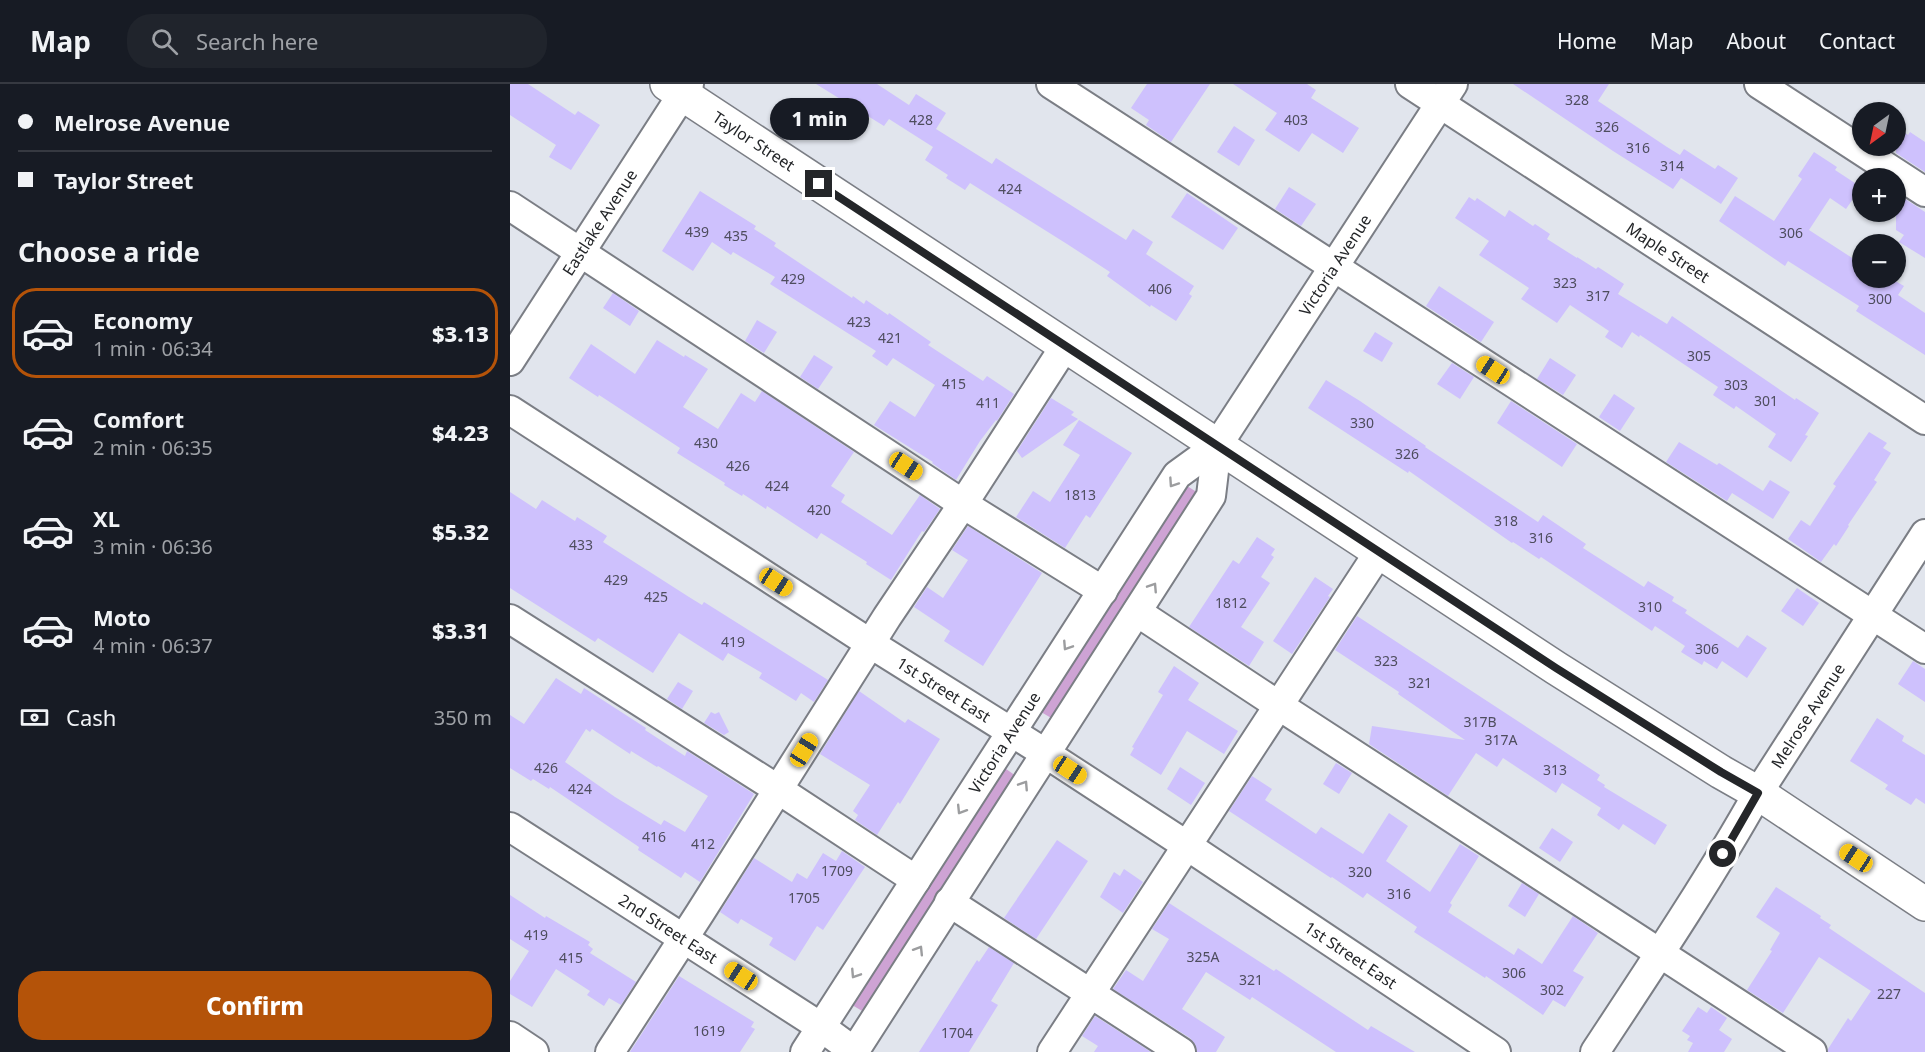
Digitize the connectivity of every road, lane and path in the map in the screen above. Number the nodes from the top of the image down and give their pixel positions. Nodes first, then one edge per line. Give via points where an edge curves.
1 (1051, 84) edge
2 (1410, 84) edge
3 (1759, 84) edge
4 (680, 87) edge
5 (1447, 94) edge
6 (1925, 192) edge
7 (510, 206) edge
8 (580, 251) junction
9 (1333, 267) junction
10 (1065, 346) junction
11 (510, 361) edge
12 (510, 410) edge
13 (1925, 420) edge
14 (1217, 446) junction
15 (963, 504) junction
16 (1925, 534) edge
17 (1379, 552) junction
18 (1103, 591) junction
19 (1137, 612) junction
20 (1872, 615) junction
21 (510, 619) edge
22 (871, 645) junction
23 (1925, 649) edge
24 (1278, 705) junction
25 (1010, 732) junction
26 (1045, 753) junction
27 (779, 790) junction
28 (1758, 793) junction
29 (510, 826) edge
30 (1186, 845) junction
31 (916, 880) junction
32 (949, 902) junction
33 (1925, 904) edge
34 (684, 939) junction
35 (1660, 953) junction
36 (1091, 994) junction
37 (821, 1027) junction
38 (510, 1036) edge
39 (534, 1052) edge
40 (610, 1052) edge
41 (805, 1052) edge
42 (854, 1052) edge
43 (1052, 1052) edge
44 (1180, 1052) edge
45 (1496, 1052) edge
46 (1595, 1052) edge
47 (1812, 1052) edge

1 - 9 street
2 - 5 street, Maple Street
3 - 6 street
4 - 8 street, Eastlake Avenue
4 - 10 main road, Taylor Street
5 - 9 street, Victoria Avenue
5 - 13 street, Maple Street
7 - 8 street
8 - 11 street, Eastlake Avenue
8 - 15 street
9 - 14 street, Victoria Avenue
9 - 20 street
10 - 14 main road, Taylor Street
10 - 15 street
12 - 22 street, 1st Street East
14 - 17 main road, Taylor Street
14 -> 18 street, Victoria Avenue via 1177,475
19 -> 14 street, Victoria Avenue via 1211,496
15 - 18 street
15 - 22 street
16 - 20 street, Melrose Avenue
17 - 24 street
17 - 28 main road, Taylor Street
18 -> 25 street, Victoria Avenue
19 - 24 street
19 - 26 street, Victoria Avenue
20 - 23 street
20 - 28 street, Melrose Avenue
21 - 27 street
22 - 25 street, 1st Street East
22 - 27 street
24 - 30 street
24 - 35 street
25 - 26 street, 1st Street East
25 -> 31 street, Victoria Avenue
26 - 30 street, 1st Street East
32 -> 26 street, Victoria Avenue
27 - 31 street
27 - 34 street
28 - 33 main road, Taylor Street
28 - 35 street, Melrose Avenue
29 - 34 street, 2nd Street East
30 - 36 street
30 - 45 street, 1st Street East
31 -> 37 street, Victoria Avenue
32 - 36 street
42 -> 32 street, Victoria Avenue
34 - 37 street, 2nd Street East
34 - 40 street
35 - 46 street, Melrose Avenue
35 - 47 street
36 - 43 street
36 - 44 street
37 - 41 street, Victoria Avenue
37 - 42 street, 2nd Street East
38 - 39 street

